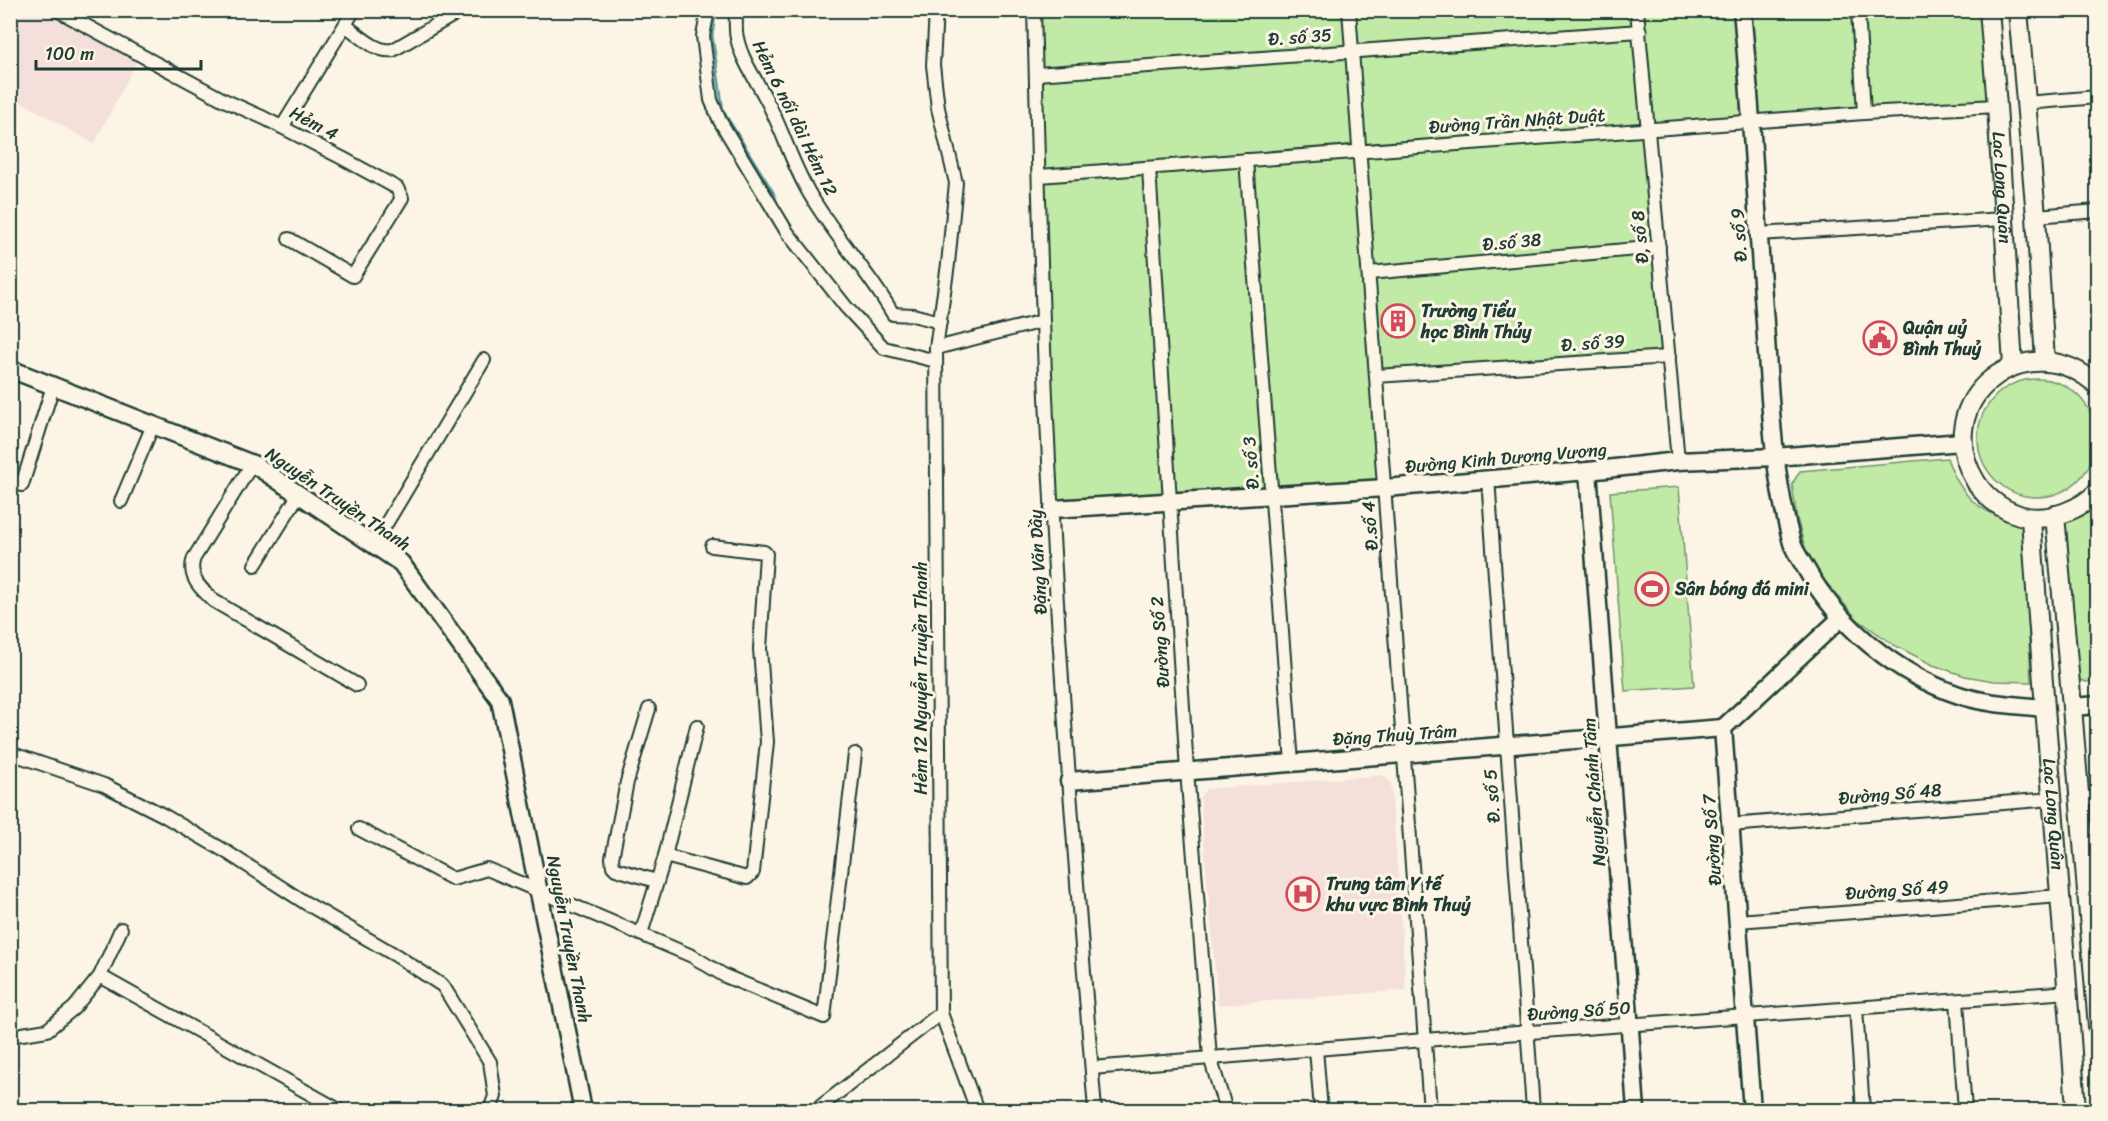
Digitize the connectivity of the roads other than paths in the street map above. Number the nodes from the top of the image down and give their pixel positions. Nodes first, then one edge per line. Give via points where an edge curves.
1 (57, 10) edge
2 (354, 10) edge
3 (462, 10) edge
4 (708, 10) edge
5 (736, 10) edge
6 (936, 10) edge
7 (1034, 10) edge
8 (1349, 10) edge
9 (1637, 10) edge
10 (1742, 10) edge
11 (1858, 10) edge
12 (1989, 10) edge
13 (2018, 10) edge
14 (345, 25) junction
15 (1640, 31) junction
16 (1352, 52) junction
17 (1036, 74) junction
18 (2097, 98) edge
19 (2026, 103) junction
20 (1997, 106) junction
21 (1864, 113) junction
22 (1752, 122) junction
23 (282, 127) junction
24 (1649, 129) junction
25 (1360, 152) junction
26 (1246, 160) junction
27 (1149, 168) junction
28 (1040, 176) junction
29 (2097, 211) edge
30 (2036, 216) junction
31 (2004, 219) junction
32 (1758, 234) junction
33 (290, 239) dead end
34 (1659, 247) junction
35 (1369, 273) junction
36 (1043, 321) junction
37 (940, 322) junction
38 (936, 355) junction
39 (1669, 357) junction
40 (484, 360) dead end
41 (2045, 361) junction
42 (2013, 366) junction
43 (10, 369) edge
44 (1376, 376) junction
45 (53, 386) junction
46 (2097, 386) edge
47 (153, 425) junction
48 (1962, 442) junction
49 (1774, 457) junction
50 (1678, 461) junction
51 (252, 464) junction
52 (1588, 471) junction
53 (1488, 478) junction
54 (22, 485) dead end
55 (1385, 488) junction
56 (2097, 491) edge
57 (299, 495) junction
58 (1271, 495) junction
59 (121, 501) dead end
60 (1170, 502) junction
61 (1053, 509) junction
62 (2055, 516) junction
63 (2031, 518) junction
64 (374, 544) junction
65 (712, 546) dead end
66 (255, 565) dead end
67 (1841, 618) junction
68 (357, 685) dead end
69 (2097, 705) edge
70 (2072, 707) junction
71 (2044, 708) junction
72 (649, 709) dead end
73 (698, 726) dead end
74 (1723, 728) junction
75 (1610, 738) junction
76 (1507, 746) junction
77 (10, 753) edge
78 (855, 754) dead end
79 (1403, 754) junction
80 (1292, 763) junction
81 (1187, 771) junction
82 (1069, 781) junction
83 (2088, 798) edge
84 (2052, 799) junction
85 (1730, 825) junction
86 (359, 829) dead end
87 (665, 856) junction
88 (656, 881) junction
89 (540, 892) junction
90 (2060, 896) junction
91 (2092, 899) edge
92 (1738, 921) junction
93 (121, 929) dead end
94 (640, 934) junction
95 (100, 976) junction
96 (2069, 992) junction
97 (2096, 992) edge
98 (1957, 1000) junction
99 (1856, 1008) junction
100 (941, 1013) junction
101 (1745, 1016) junction
102 (1631, 1025) junction
103 (2097, 1027) edge
104 (1527, 1033) junction
105 (10, 1036) edge
106 (1424, 1040) junction
107 (1316, 1049) junction
108 (1210, 1057) junction
109 (1092, 1068) junction
110 (339, 1110) edge
111 (490, 1110) edge
112 (584, 1110) edge
113 (816, 1110) edge
114 (977, 1110) edge
115 (1095, 1110) edge
116 (1226, 1110) edge
117 (1321, 1110) edge
118 (1430, 1110) edge
119 (1533, 1110) edge
120 (1636, 1110) edge
121 (1752, 1110) edge
122 (1863, 1110) edge
123 (1965, 1110) edge
124 (2076, 1110) edge

1 - 23 street, Hẻm 4
2 - 14 street
3 - 14 street via 386,52
4 - 38 street via 703,36 711,100 787,232 884,348
5 - 37 street, Hẻm 6 nối dài Hẻm 12 via 737,39 812,199 880,290 893,314
6 - 37 street, Hẻm 12 Nguyễn Truyền Thanh via 933,65 938,108 956,183
7 - 17 street, Đặng Văn Dầy
8 - 16 street, Đ.số 4
9 - 15 street, Đ, số 8
10 - 22 street, Đ. số 9
11 - 21 street
12 - 20 main road, Lạc Long Quân
13 - 19 main road, Lạc Long Quân
14 - 23 street
15 - 16 street, Đ. số 35
15 - 24 street, Đ, số 8
16 - 17 street, Đ. số 35
16 - 25 street, Đ.số 4
17 - 28 street, Đặng Văn Dầy
18 - 19 street
19 - 20 main road
19 - 30 main road, Lạc Long Quân
20 - 21 street, Đường Trần Nhật Duật
20 - 31 main road, Lạc Long Quân
21 - 22 street, Đường Trần Nhật Duật
22 - 24 street, Đường Trần Nhật Duật
22 - 32 street, Đ. số 9
23 - 33 street, Hẻm 4 via 397,188 402,198 354,276
24 - 25 street, Đường Trần Nhật Duật
24 - 34 street, Đ, số 8
25 - 26 street, Đường Trần Nhật Duật
25 - 35 street, Đ.số 4
26 - 27 street, Đường Trần Nhật Duật
26 - 58 street, Đ. số 3
27 - 28 street, Đường Trần Nhật Duật
27 - 60 street, Đường Số 2
28 - 36 street, Đặng Văn Dầy
29 - 30 street
30 - 31 main road
30 - 41 main road, Lạc Long Quân
31 - 32 street
31 - 42 main road, Lạc Long Quân
32 - 49 street, Đ. số 9
34 - 35 street, Đ.số 38
34 - 39 street, Đ, số 8
35 - 44 street, Đ.số 4
36 - 38 street
36 - 61 street, Đặng Văn Dầy
37 - 38 street, Hẻm 12 Nguyễn Truyền Thanh
38 - 100 street, Hẻm 12 Nguyễn Truyền Thanh
39 - 44 street, Đ. số 39
39 - 50 street, Đ, số 8
40 - 64 street
41 - 42 main road
41 - 46 main road via 2066,365
42 - 48 main road via 1992,378 1975,396 1965,418
43 - 45 street, Nguyễn Truyền Thanh
44 - 55 street, Đ.số 4
45 - 47 street, Nguyễn Truyền Thanh
45 - 54 street
47 - 51 street, Nguyễn Truyền Thanh
47 - 59 street
48 - 49 street, Đường Kinh Dương Vương
48 - 63 main road via 1967,468 1981,491 2002,507
49 - 50 street, Đường Kinh Dương Vương
49 - 67 street, Đ. số 9 via 1793,546 1814,583
50 - 52 street, Đường Kinh Dương Vương
51 - 57 street, Nguyễn Truyền Thanh
51 - 68 street via 194,558 192,572 200,588 214,601
52 - 53 street, Đường Kinh Dương Vương
52 - 75 street, Nguyễn Chánh Tâm
53 - 55 street, Đường Kinh Dương Vương
53 - 76 street, Đ. số 5
55 - 58 street, Đường Kinh Dương Vương
55 - 79 street, Đ.số 4
56 - 62 main road via 2077,508
57 - 64 street, Nguyễn Truyền Thanh
57 - 66 street
58 - 60 street, Đường Kinh Dương Vương
58 - 80 street, Đ. số 3
60 - 61 street, Đường Kinh Dương Vương
60 - 81 street, Đường Số 2
61 - 82 street, Đặng Văn Dầy
62 - 63 main road
62 - 70 main road, Lạc Long Quân
63 - 71 main road, Lạc Long Quân
64 - 89 street, Nguyễn Truyền Thanh via 401,563 500,700
65 - 87 street via 766,554 760,650 767,742 753,872 747,878
67 - 71 street, Đ. số 9 via 1885,657 1937,687 1989,702
67 - 74 street
69 - 70 street
70 - 71 main road
70 - 83 main road, Lạc Long Quân
71 - 84 main road, Lạc Long Quân
72 - 88 street via 627,782 612,858 616,869
73 - 87 street
74 - 75 street, Đặng Thuỳ Trâm
74 - 85 street, Đường Số 7
75 - 76 street, Đặng Thuỳ Trâm
75 - 102 street, Nguyễn Chánh Tâm
76 - 79 street, Đặng Thuỳ Trâm
76 - 104 street, Đ. số 5
77 - 111 street via 104,785 163,815 443,986 490,1062 495,1096
78 - 94 street via 825,1017 725,976 692,956
79 - 80 street, Đặng Thuỳ Trâm
79 - 106 street, Đ.số 4
80 - 81 street, Đặng Thuỳ Trâm
81 - 82 street, Đặng Thuỳ Trâm
81 - 108 street, Đường Số 2
82 - 109 street, Đặng Văn Dầy
83 - 91 main road, Lạc Long Quân
84 - 85 street, Đường Số 48
84 - 90 main road, Lạc Long Quân
85 - 92 street, Đường Số 7
86 - 89 street via 453,879 487,869
87 - 88 street
88 - 94 street
89 - 94 street
89 - 112 street, Nguyễn Truyền Thanh
90 - 92 street, Đường Số 49
90 - 96 main road, Lạc Long Quân
91 - 97 main road, Lạc Long Quân
92 - 101 street, Đường Số 7
93 - 95 street
95 - 105 street via 74,1008 47,1030
95 - 110 street
96 - 97 main road
96 - 98 street, Đường Số 50
96 - 124 main road, Lạc Long Quân
97 - 103 main road, Lạc Long Quân
98 - 99 street, Đường Số 50
98 - 123 street
99 - 101 street, Đường Số 50
99 - 122 street
100 - 113 street
100 - 114 street, Hẻm 12 Nguyễn Truyền Thanh
101 - 102 street, Đường Số 50
101 - 121 street, Đường Số 7
102 - 104 street, Đường Số 50
102 - 120 street, Nguyễn Chánh Tâm
104 - 106 street, Đường Số 50
104 - 119 street, Đ. số 5
106 - 107 street, Đường Số 50
106 - 118 street, Đ.số 4
107 - 108 street, Đường Số 50
107 - 117 street
108 - 109 street, Đường Số 50
108 - 116 street, Đường Số 2
109 - 115 street, Đặng Văn Dầy

